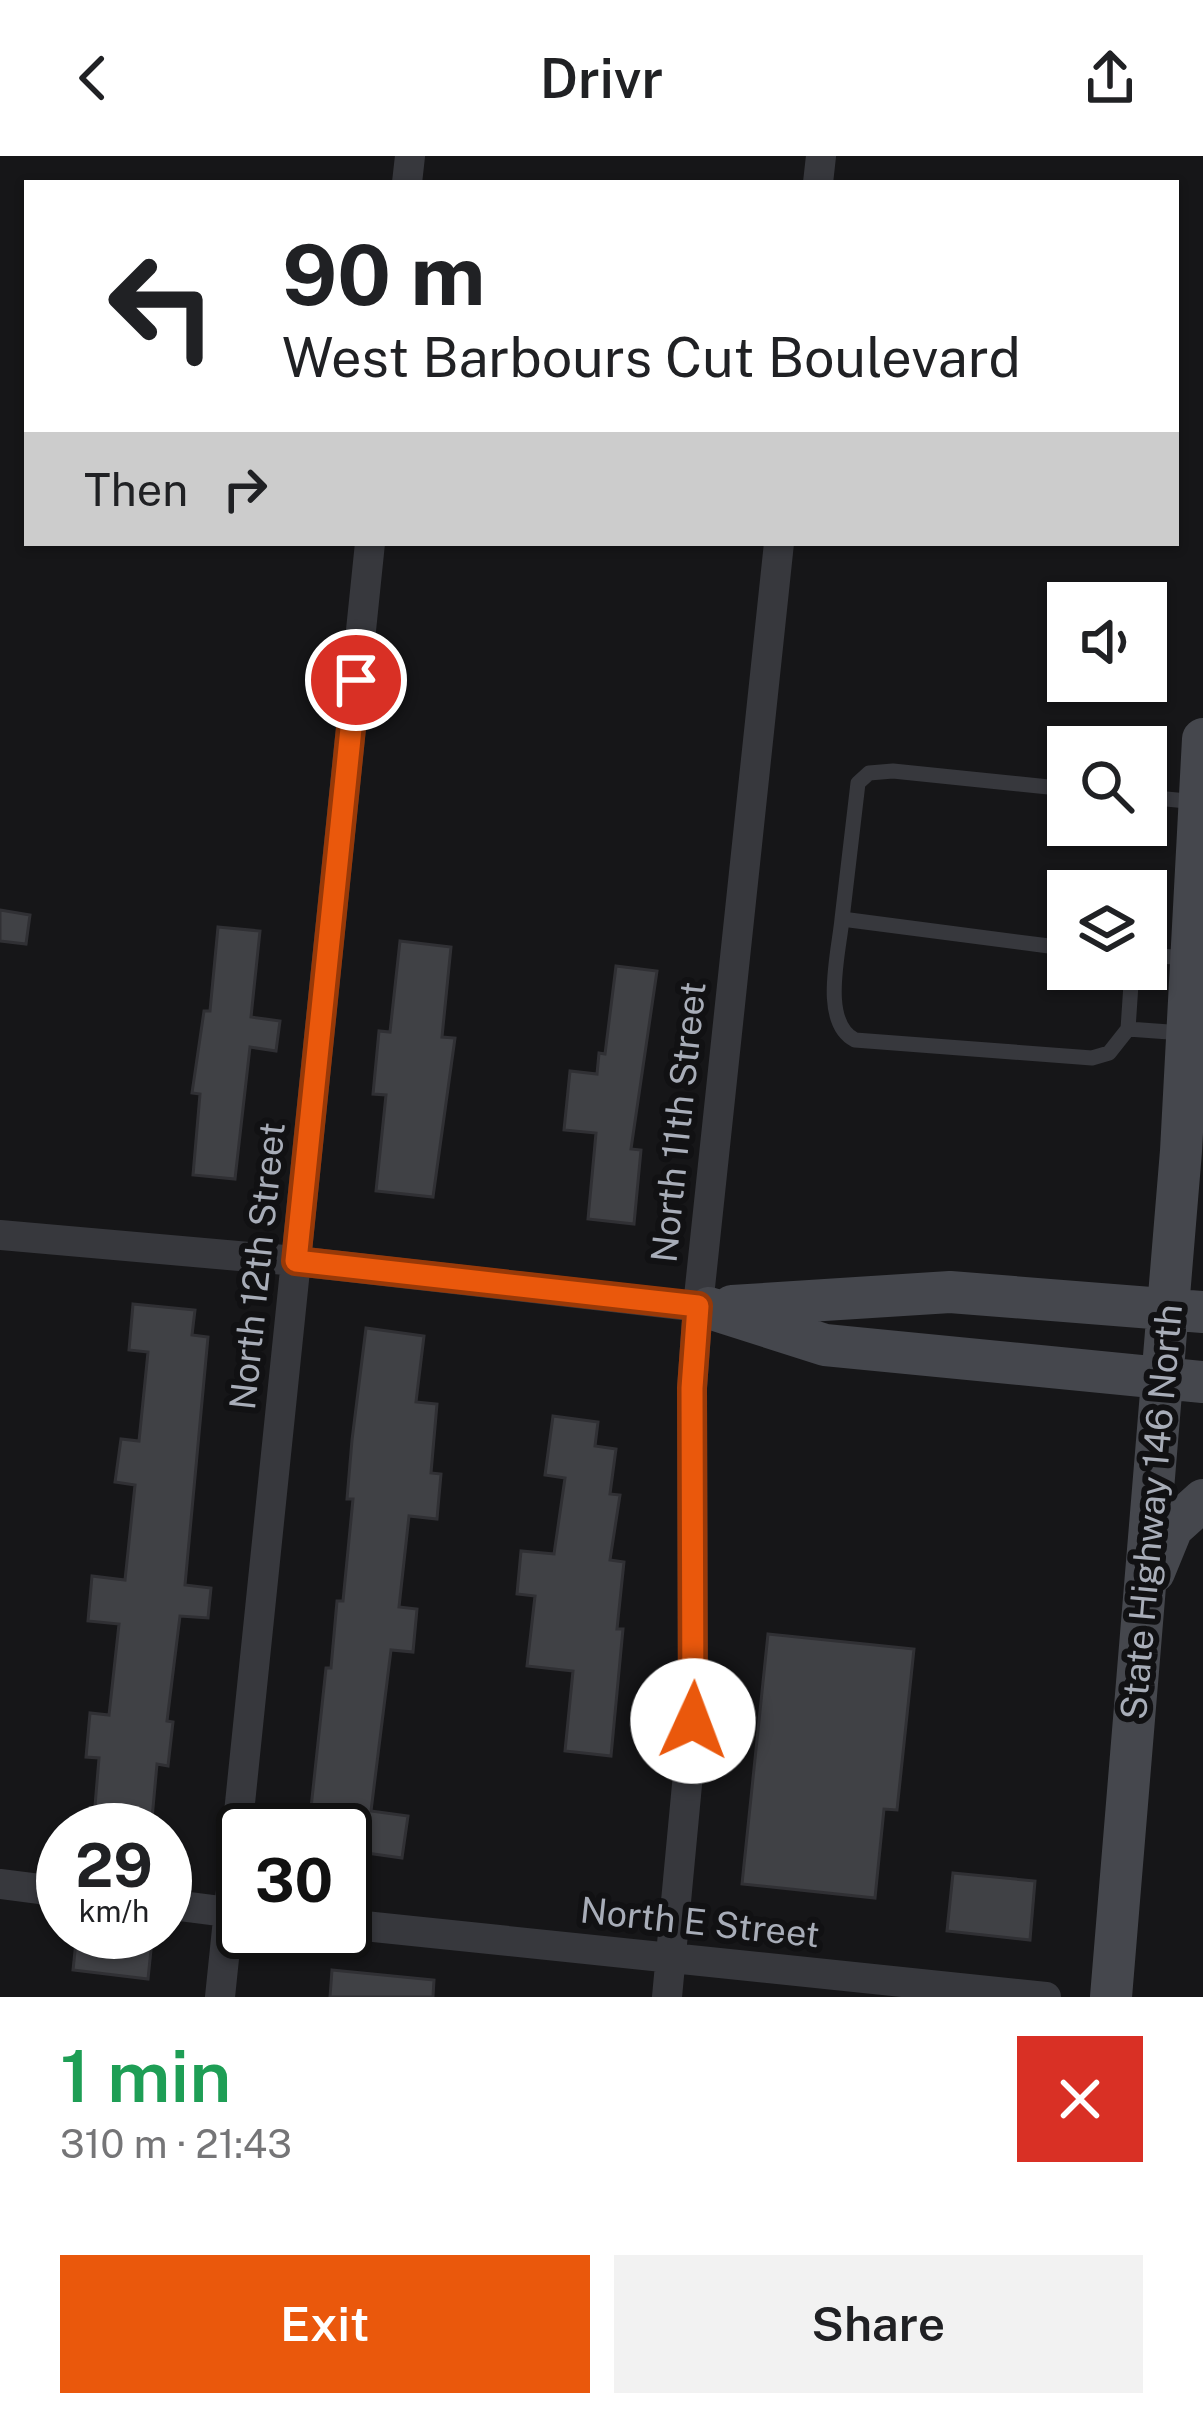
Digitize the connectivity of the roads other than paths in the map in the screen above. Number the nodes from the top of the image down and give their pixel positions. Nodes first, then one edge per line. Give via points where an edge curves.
1 (370, 546) edge
2 (779, 546) edge
3 (1203, 739) edge
4 (1047, 787) edge
5 (1167, 799) edge
6 (1199, 802) junction
7 (842, 919) junction
8 (1047, 946) edge
9 (1167, 956) edge
10 (1190, 958) junction
11 (1131, 990) edge
12 (1128, 1029) junction
13 (1186, 1034) junction
14 (1184, 1078) junction
15 (1203, 1130) edge
16 (0, 1235) edge
17 (296, 1261) junction
18 (704, 1307) junction
19 (1185, 1311) edge
20 (1182, 1380) edge
21 (1203, 1500) edge
22 (1144, 1596) junction
23 (246, 1803) edge
24 (0, 1884) edge
25 (36, 1889) edge
26 (372, 1927) edge
27 (671, 1958) junction
28 (227, 1959) edge
29 (220, 1997) edge
30 (667, 1997) edge
31 (1046, 1997) edge
32 (1111, 1997) edge

1 - 17 street, North 12th Street
2 - 18 street, North 11th Street
3 - 6 main road, State Highway 146 North
4 - 7 lane via 869,773 858,783
5 - 6 lane
6 - 10 main road, State Highway 146 North
7 - 8 lane
7 - 12 lane via 835,1016 855,1040 1092,1058 1109,1053
9 - 10 lane
10 - 13 main road, State Highway 146 North
11 - 12 lane
12 - 13 lane
13 - 14 main road, State Highway 146 North
14 - 15 main road
14 - 19 main road, State Highway 146 North
16 - 17 street
17 - 18 street
17 - 23 street, North 12th Street
18 - 19 main road via 950,1292
18 - 20 main road via 824,1346
18 - 27 street, North 11th Street via 692,1388 693,1721
19 - 20 main road, State Highway 146 North
20 - 22 main road, State Highway 146 North
21 - 22 main road via 1172,1528
22 - 32 main road, State Highway 146 North
24 - 25 street
26 - 27 street, North E Street
27 - 30 street, North 11th Street
27 - 31 street, North E Street
28 - 29 street, North 12th Street

